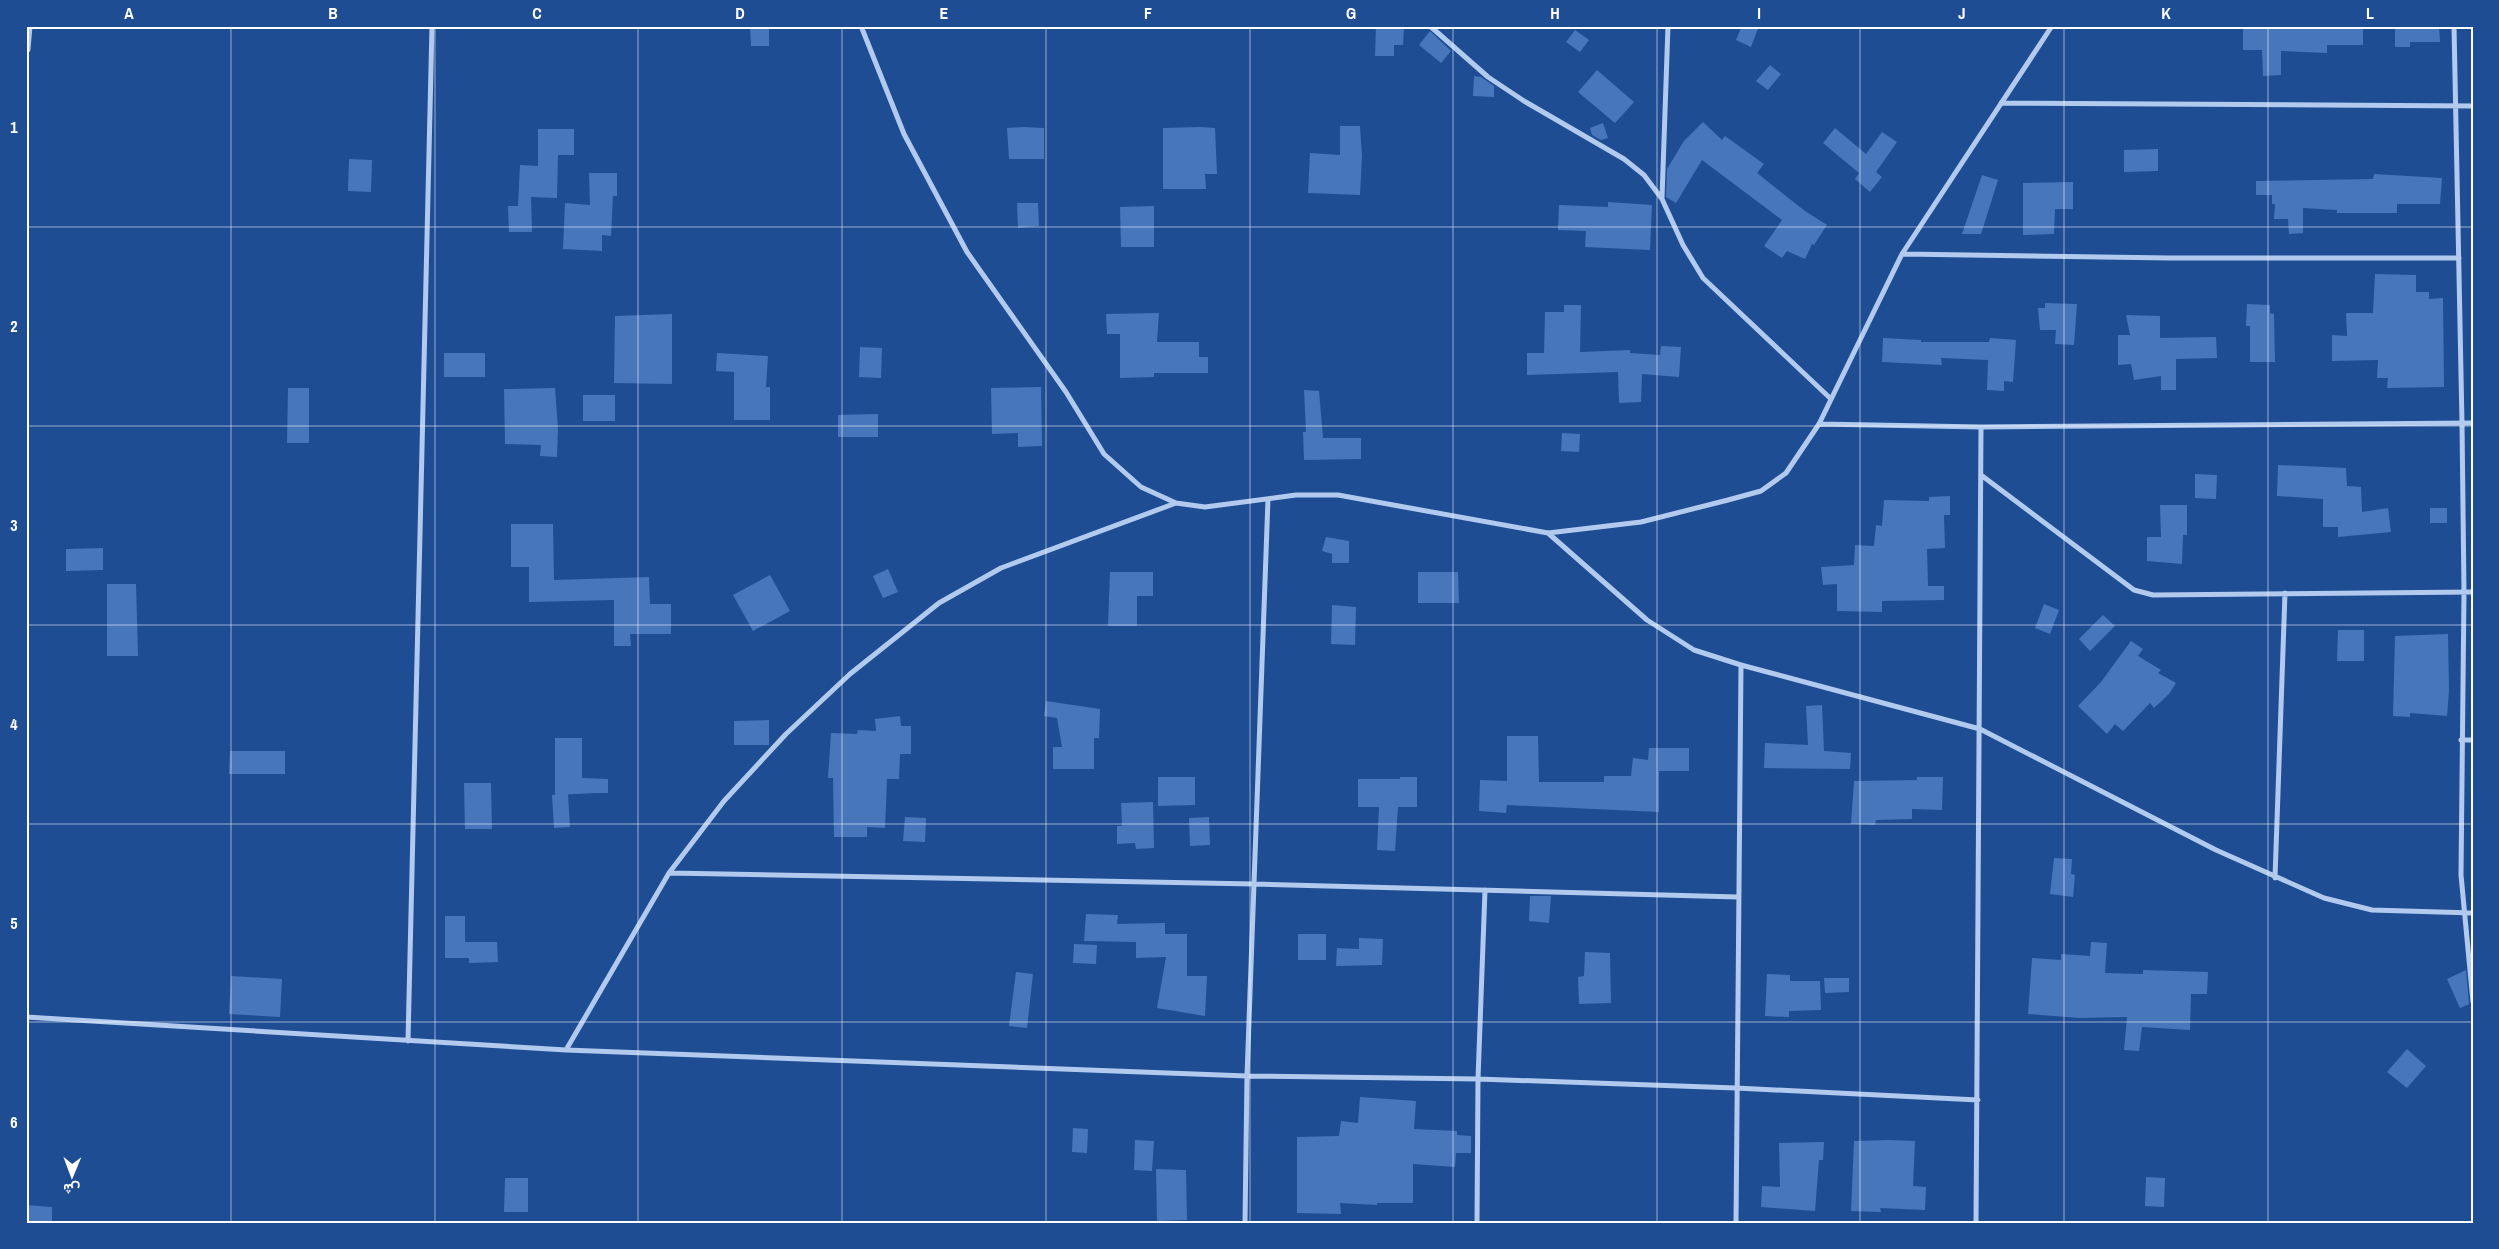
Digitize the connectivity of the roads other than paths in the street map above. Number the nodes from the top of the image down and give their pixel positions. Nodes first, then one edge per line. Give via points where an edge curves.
1 (28, 26) edge
2 (432, 26) edge
3 (861, 26) edge
4 (1430, 26) edge
5 (1668, 26) edge
6 (2052, 26) edge
7 (2454, 26) edge
8 (26, 49) edge
9 (2000, 103) junction
10 (2456, 106) junction
11 (2473, 106) edge
12 (1662, 199) junction
13 (1902, 254) junction
14 (2459, 258) junction
15 (1831, 399) junction
16 (2462, 423) junction
17 (2473, 423) edge
18 (1819, 424) junction
19 (1981, 427) junction
20 (1981, 476) junction
21 (1268, 499) junction
22 (1176, 503) junction
23 (1548, 533) junction
24 (2464, 592) junction
25 (2473, 592) edge
26 (2285, 593) junction
27 (1741, 665) junction
28 (1980, 729) junction
29 (2462, 740) junction
30 (2473, 740) edge
31 (669, 873) junction
32 (2275, 878) junction
33 (1254, 884) junction
34 (1485, 890) junction
35 (1738, 897) junction
36 (2464, 914) junction
37 (2473, 914) edge
38 (2473, 1002) edge
39 (26, 1017) edge
40 (408, 1041) junction
41 (566, 1050) junction
42 (1247, 1076) junction
43 (1478, 1079) junction
44 (1736, 1088) junction
45 (1978, 1100) junction
46 (1245, 1223) edge
47 (1477, 1223) edge
48 (1736, 1223) edge
49 (1976, 1223) edge

1 - 8 street
2 - 40 street
3 - 22 street via 904,134 967,252 1066,392 1104,454 1141,487
4 - 12 street via 1488,77 1624,159 1644,175
5 - 12 street
6 - 9 street
7 - 10 street
9 - 10 street
9 - 13 street
10 - 11 street
10 - 14 street
12 - 15 street via 1683,245 1703,278
13 - 14 street
13 - 15 street
14 - 16 street
15 - 18 street
16 - 17 street
16 - 19 street
16 - 24 street
18 - 19 street
18 - 23 street via 1786,473 1761,491 1641,522
19 - 20 street
20 - 26 street via 2134,590 2153,594
20 - 28 street
21 - 22 street via 1205,507
21 - 23 street via 1338,495
21 - 33 street
22 - 31 street via 1001,568 940,603 850,674 786,734 724,801
23 - 27 street via 1647,620 1694,650
24 - 25 street
24 - 26 street
24 - 29 street
26 - 32 street
27 - 28 street
27 - 35 street
28 - 32 street
28 - 45 street
29 - 30 street
29 - 36 street via 2461,875
31 - 33 street
31 - 41 street
32 - 36 street via 2324,898 2372,910
33 - 34 street
33 - 42 street
34 - 35 street
34 - 43 street
35 - 44 street
36 - 37 street
36 - 38 street
39 - 40 street
40 - 41 street
41 - 42 street
42 - 43 street
42 - 46 street
43 - 44 street
43 - 47 street
44 - 45 street
44 - 48 street
45 - 49 street

